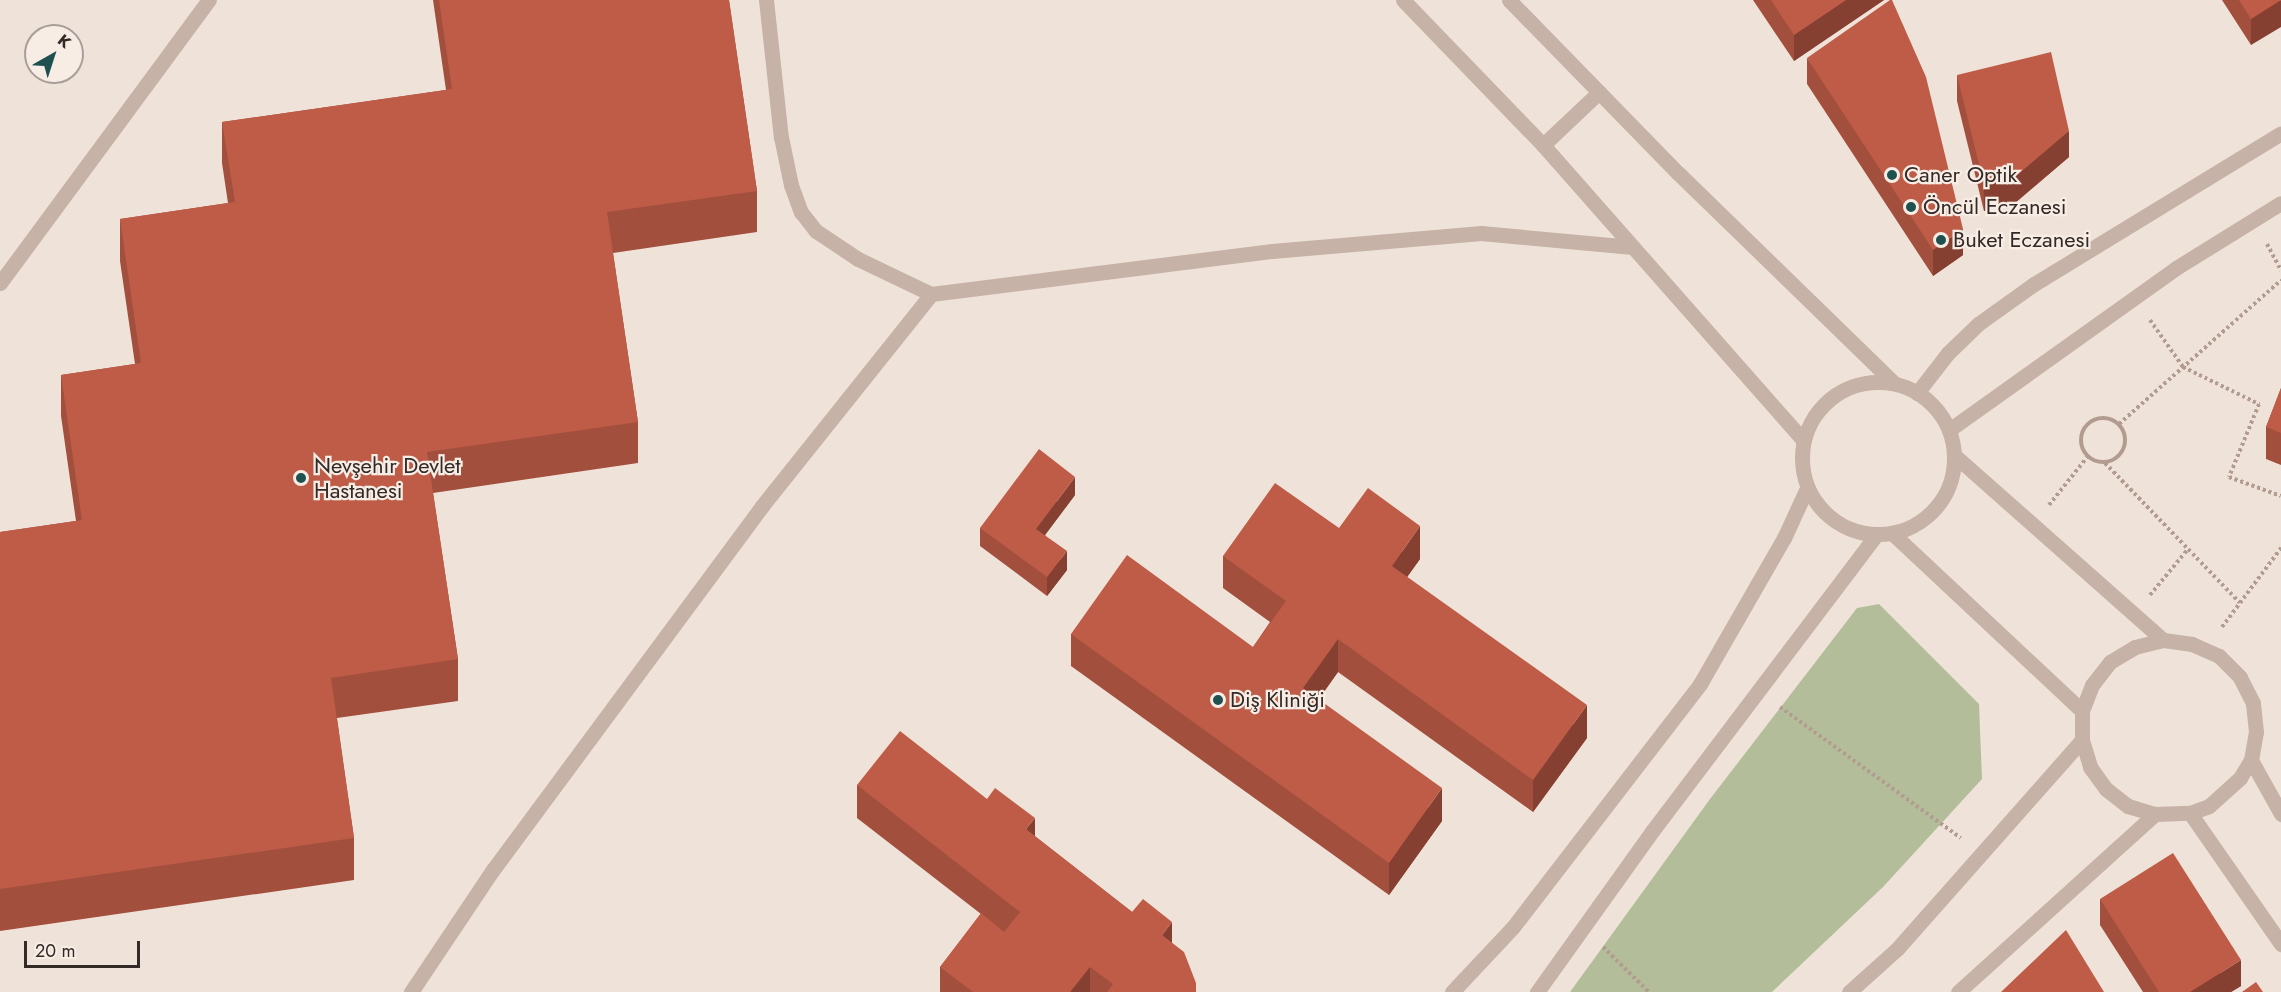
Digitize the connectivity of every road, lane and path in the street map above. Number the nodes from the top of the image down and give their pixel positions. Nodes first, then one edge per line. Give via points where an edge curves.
1 (209, 0) edge
2 (766, 0) edge
3 (1403, 0) edge
4 (1509, 0) edge
5 (1599, 92) junction
6 (2281, 133) edge
7 (1543, 145) junction
8 (2281, 203) edge
9 (1632, 247) junction
10 (2281, 280) edge
11 (0, 284) edge
12 (931, 294) junction
13 (2134, 297) junction
14 (2183, 367) junction
15 (1894, 383) junction
16 (1917, 393) junction
17 (2119, 424) junction
18 (1949, 430) junction
19 (1803, 440) junction
20 (1954, 455) junction
21 (2088, 456) junction
22 (2104, 463) junction
23 (1807, 488) junction
24 (2281, 496) edge
25 (2033, 525) junction
26 (1884, 534) junction
27 (2281, 548) edge
28 (2188, 549) junction
29 (2240, 603) junction
30 (2134, 615) junction
31 (2163, 640) junction
32 (2205, 650) junction
33 (1758, 690) junction
34 (2082, 711) junction
35 (2082, 740) junction
36 (2251, 760) junction
37 (2190, 813) junction
38 (2155, 814) junction
39 (2281, 814) edge
40 (1982, 854) junction
41 (1583, 928) junction
42 (2281, 944) edge
43 (411, 992) edge
44 (1452, 992) edge
45 (1537, 992) edge
46 (1650, 992) edge
47 (1849, 992) edge
48 (1958, 992) edge

1 - 11 street
2 - 12 street via 781,137 801,212 816,231 858,259
3 - 7 street
4 - 5 street
5 - 7 street
5 - 15 street
6 - 16 street via 2024,291 1970,331
7 - 9 street
8 - 13 street
9 - 12 street via 1481,233 1272,251
9 - 19 street
10 - 14 path
12 - 43 street via 762,506 492,871
13 - 14 path
13 - 18 street
14 - 17 path
14 - 24 path via 2259,404 2229,477
15 - 16 street
15 - 19 street via 1871,381 1848,387 1827,399 1812,418
16 - 18 street via 1936,409
17 - 21 path via 2098,418 2088,423 2080,443
17 - 22 path via 2124,447 2117,458
18 - 20 street
19 - 23 street via 1801,464
20 - 25 street
20 - 26 street via 1944,497 1930,513
21 - 22 path
21 - 25 path
22 - 28 path
23 - 26 street via 1835,521 1855,531
23 - 44 street via 1785,538 1701,684 1513,927
25 - 30 street
26 - 33 street
26 - 34 street
27 - 29 path
28 - 29 path
28 - 30 path
29 - 32 path
30 - 31 street
31 - 32 street
31 - 34 street via 2135,647 2110,662 2092,685
32 - 36 street via 2219,656 2240,677 2253,703 2256,732
33 - 40 path
33 - 41 street
34 - 35 street
35 - 38 street via 2090,766 2106,789 2128,806
35 - 40 street
36 - 37 street via 2226,794
36 - 39 street
37 - 38 street
37 - 42 street
38 - 48 street
40 - 47 street via 1897,949
41 - 45 street
41 - 46 path

